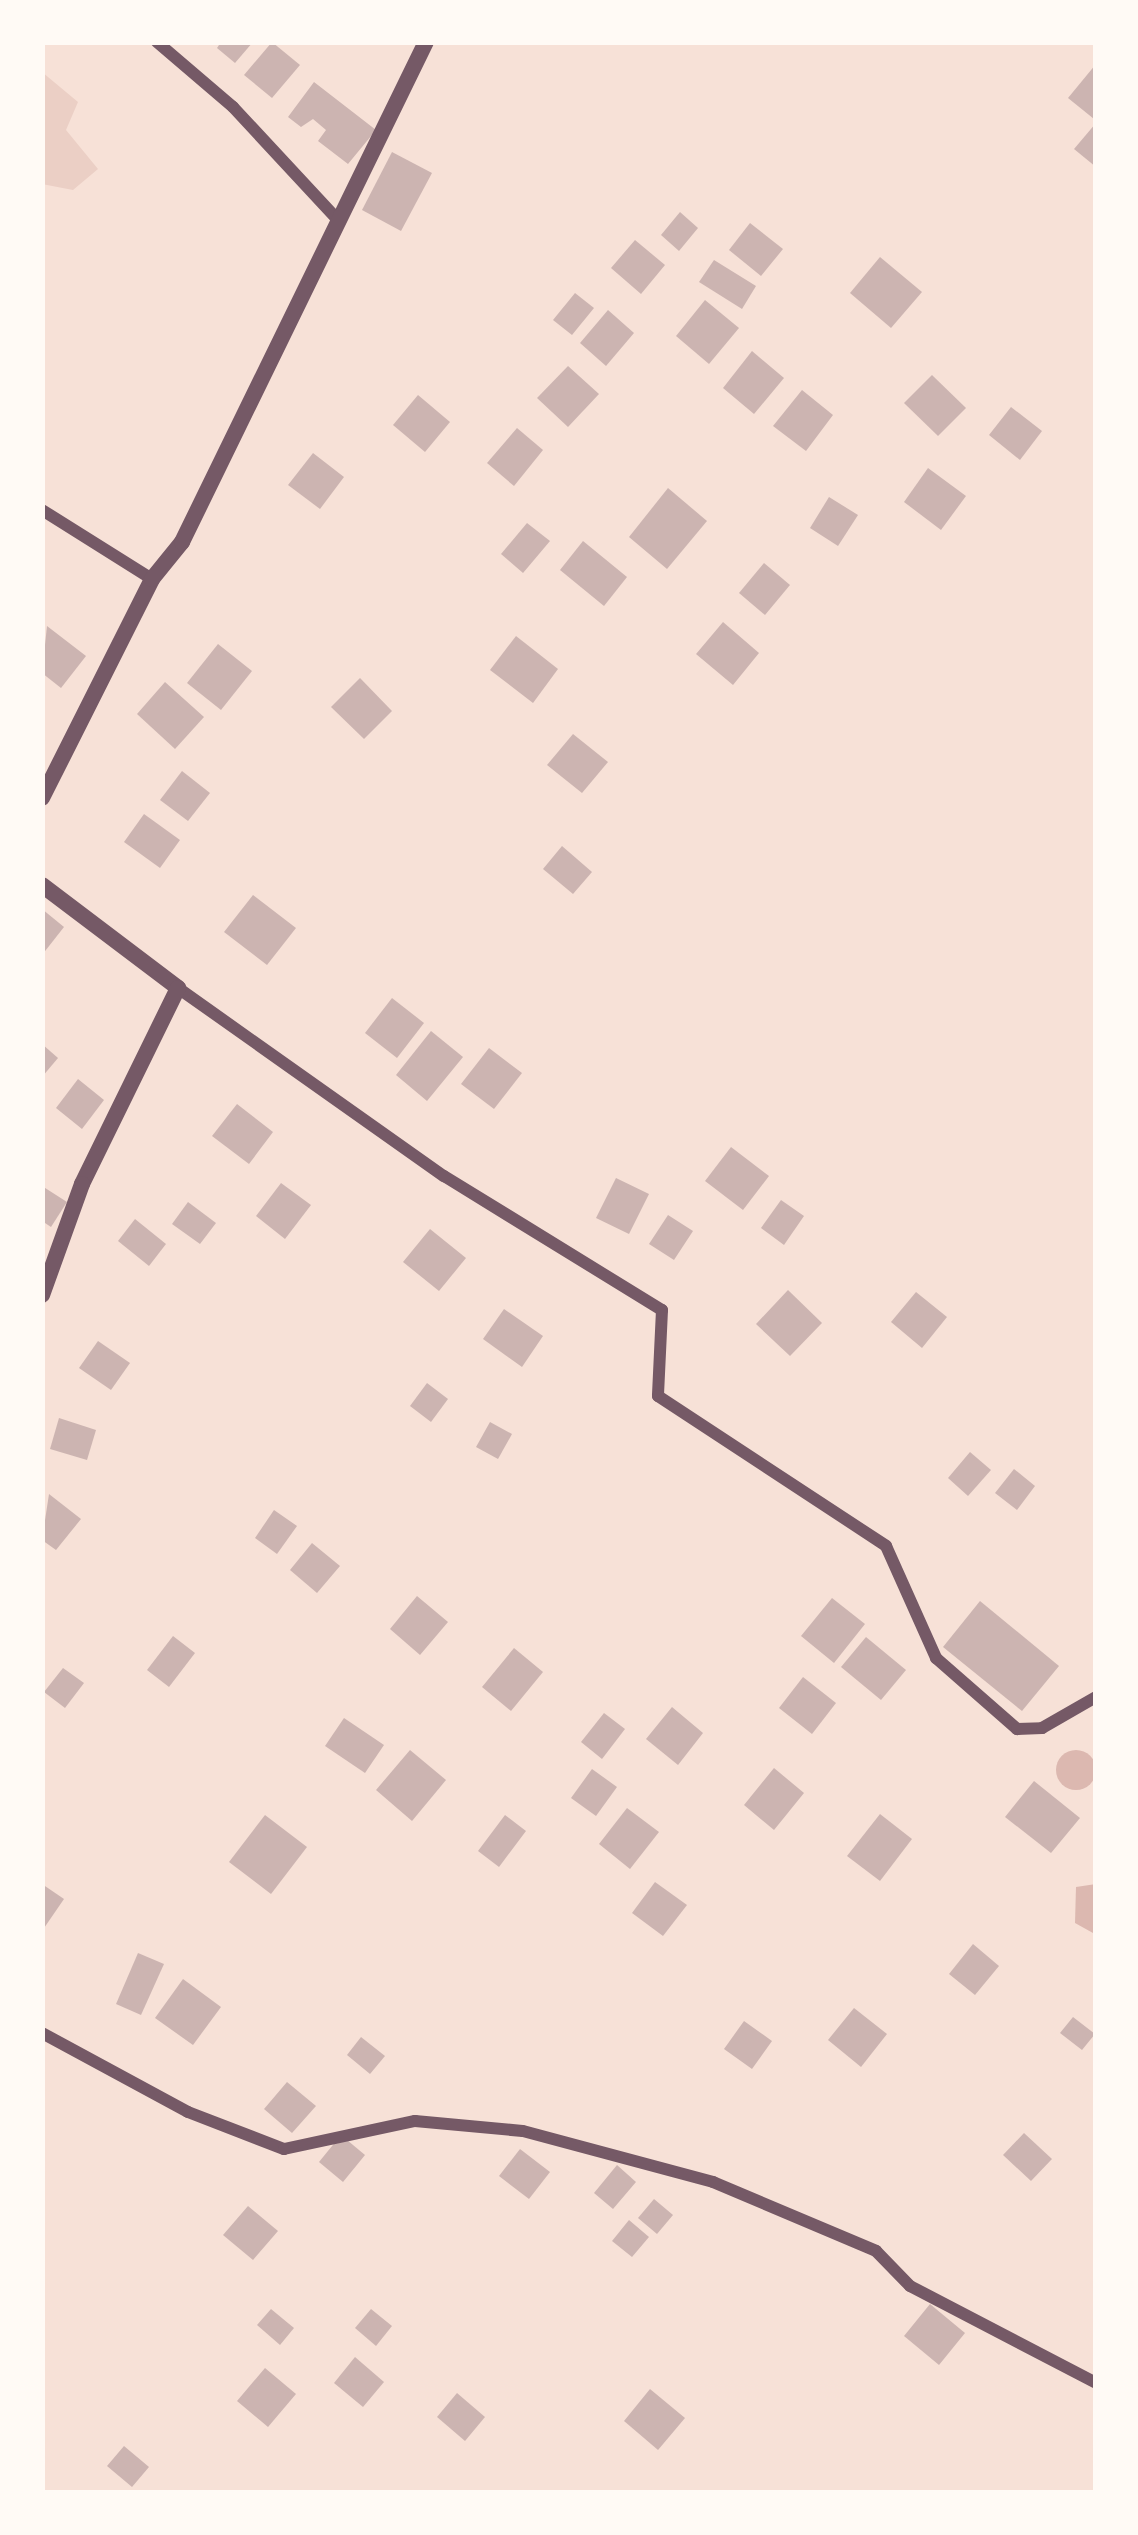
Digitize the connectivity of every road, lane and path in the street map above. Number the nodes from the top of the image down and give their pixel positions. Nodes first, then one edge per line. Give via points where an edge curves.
1 (157, 42) edge
2 (426, 42) edge
3 (338, 220) junction
4 (42, 510) edge
5 (152, 579) junction
6 (42, 797) edge
7 (42, 885) edge
8 (178, 988) junction
9 (42, 1295) edge
10 (1096, 1697) edge
11 (42, 2033) edge
12 (1096, 2383) edge

1 - 3 street via 232,107
2 - 3 street
3 - 5 street via 182,542
4 - 5 street
5 - 6 street
7 - 8 street
8 - 9 street via 82,1184
8 - 10 street via 444,1176 662,1310 658,1396 886,1546 935,1658 1017,1729 1042,1728
11 - 12 street via 188,2112 284,2149 415,2121 523,2131 713,2182 876,2251 910,2286

